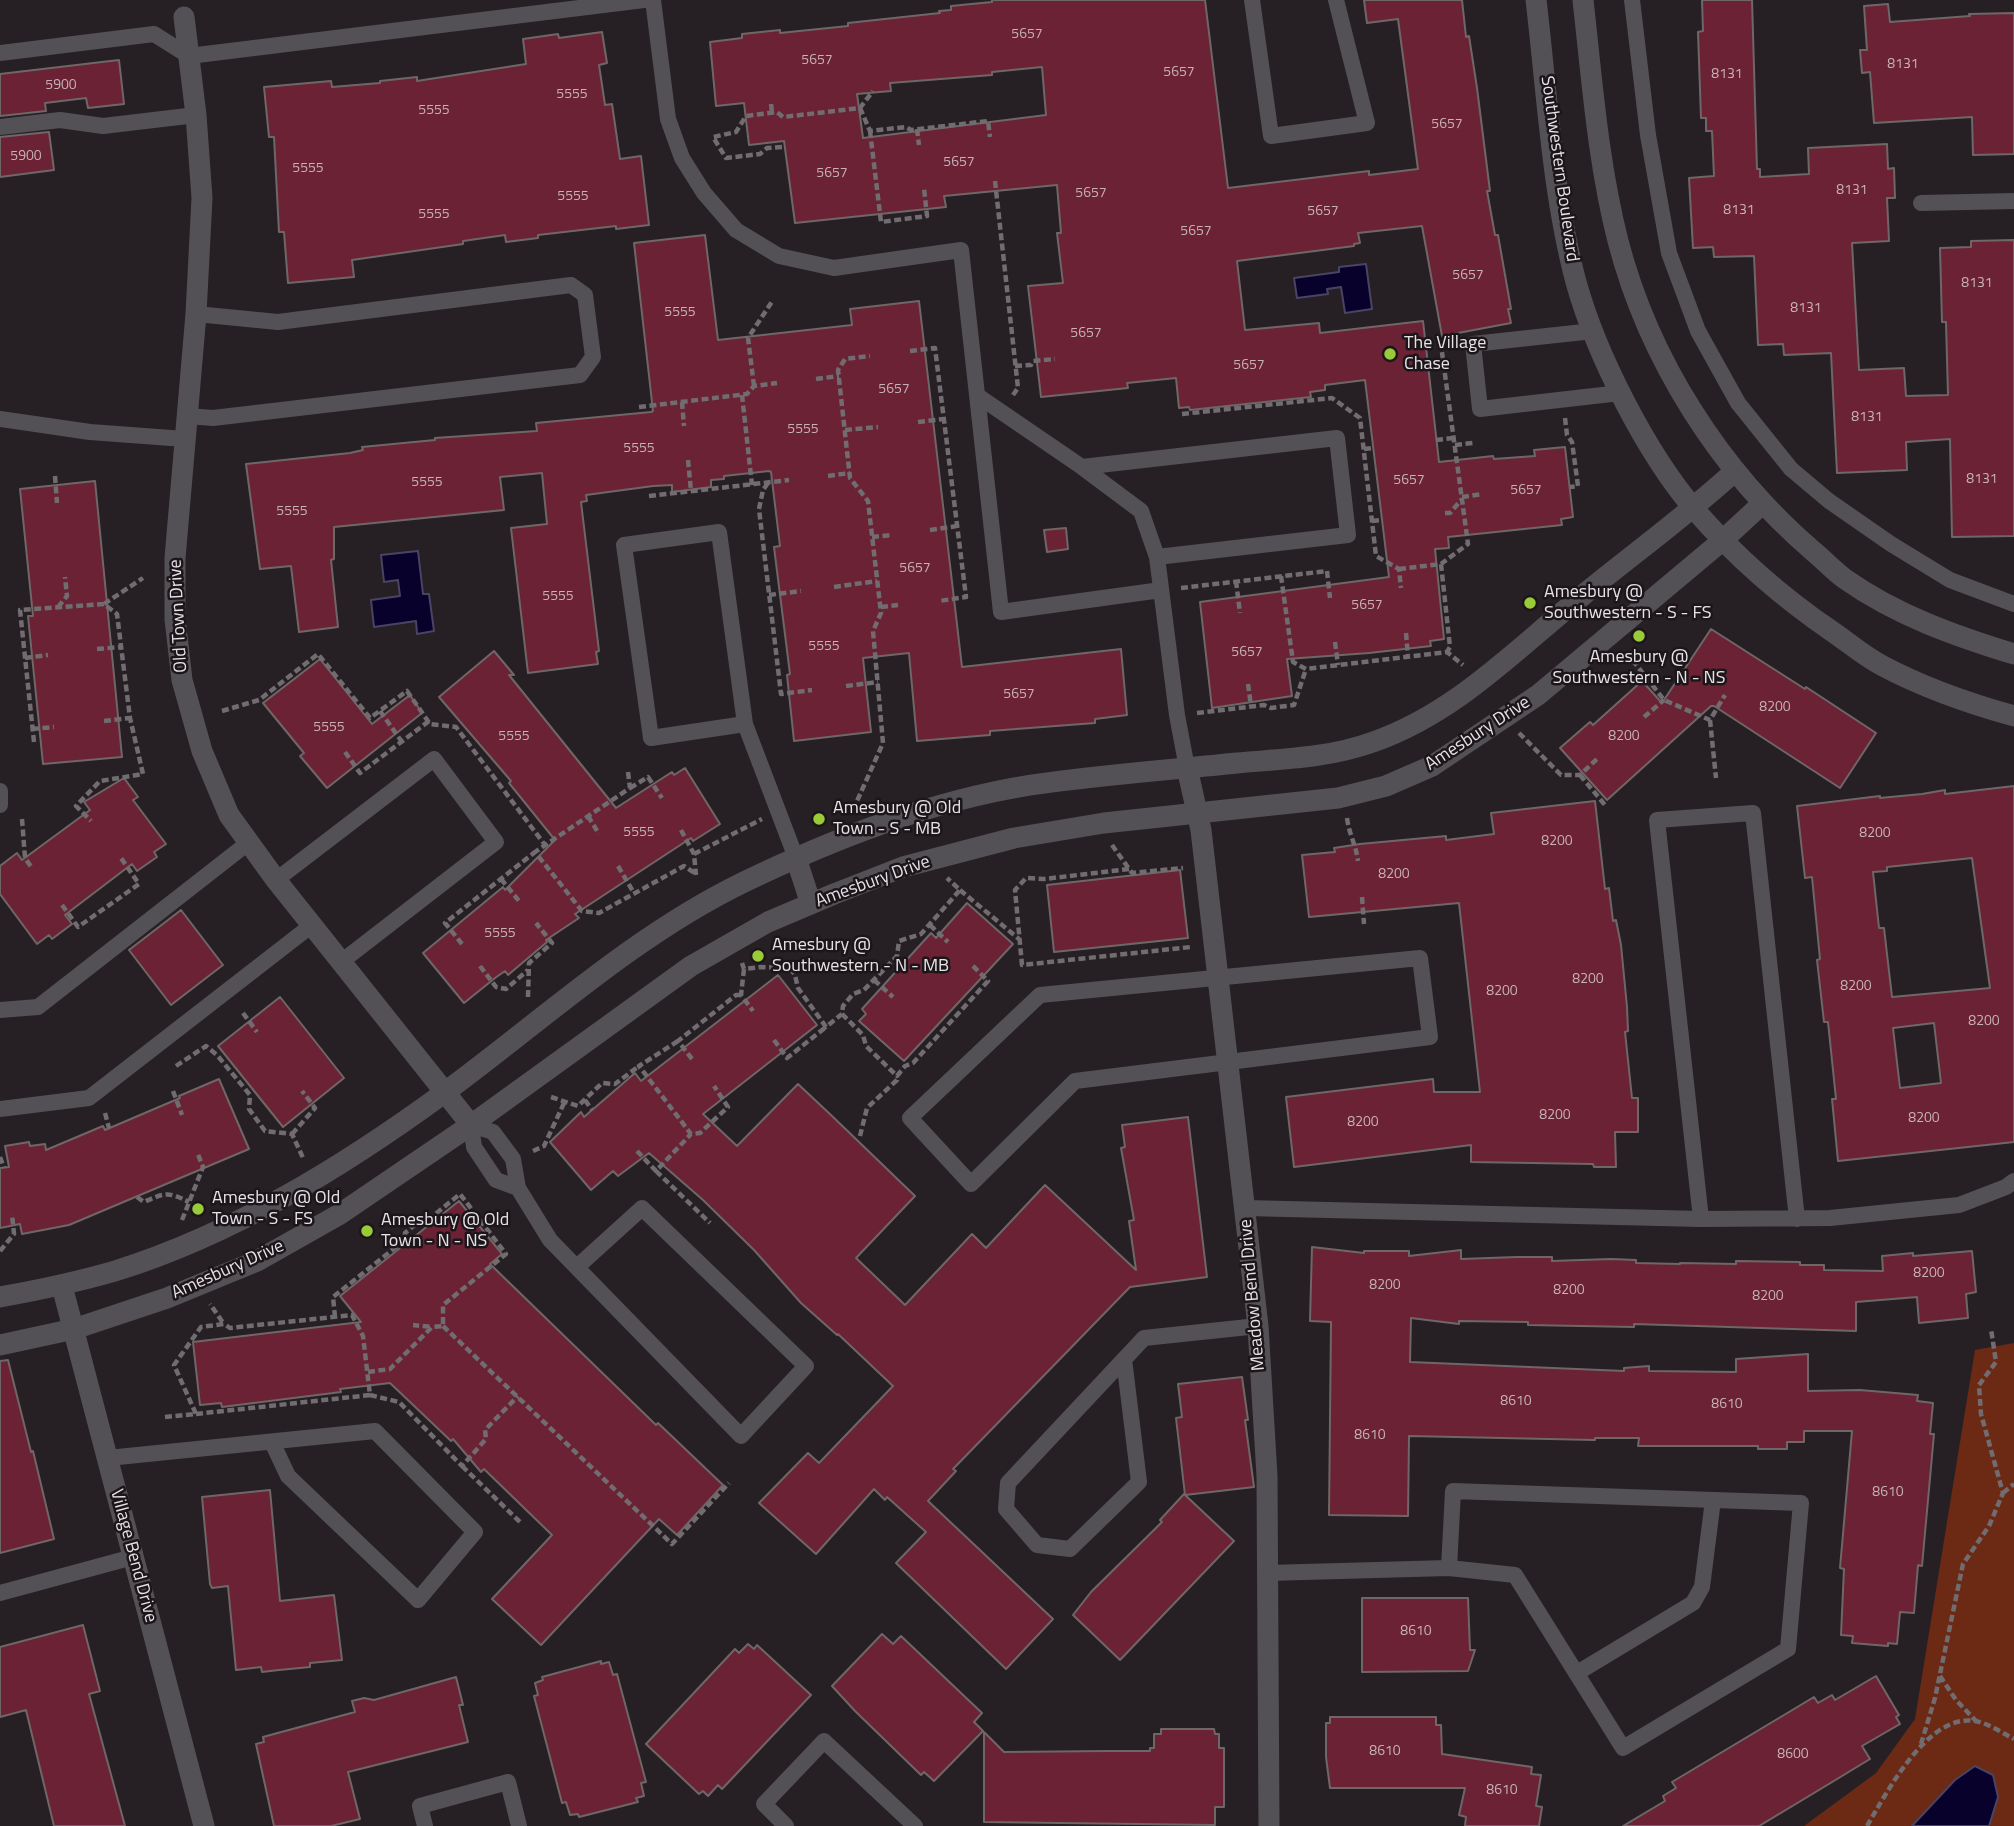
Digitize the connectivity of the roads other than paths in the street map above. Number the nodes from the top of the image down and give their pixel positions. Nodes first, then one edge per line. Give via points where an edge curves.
1 (644, 0) edge
2 (653, 0) edge
3 (1252, 0) edge
4 (1336, 0) edge
5 (1535, 0) edge
6 (1583, 0) edge
7 (1632, 0) edge
8 (183, 9) edge
9 (0, 53) edge
10 (189, 56) junction
11 (196, 115) junction
12 (0, 127) edge
13 (2014, 201) edge
14 (1921, 203) dead end
15 (196, 314) junction
16 (1593, 331) junction
17 (1620, 393) junction
18 (978, 396) junction
19 (187, 415) junction
20 (0, 419) edge
21 (185, 439) junction
22 (1082, 467) junction
23 (1735, 471) junction
24 (1763, 503) junction
25 (1694, 508) junction
26 (1723, 540) junction
27 (1157, 557) junction
28 (1167, 590) junction
29 (2014, 604) edge
30 (2014, 654) edge
31 (2014, 716) edge
32 (745, 724) junction
33 (1187, 768) junction
34 (0, 791) edge
35 (0, 805) edge
36 (1197, 811) junction
37 (248, 843) junction
38 (796, 858) junction
39 (276, 880) junction
40 (811, 904) junction
41 (312, 925) junction
42 (341, 962) junction
43 (1220, 977) junction
44 (0, 1010) edge
45 (1229, 1061) junction
46 (445, 1092) junction
47 (0, 1109) edge
48 (471, 1125) junction
49 (2014, 1181) edge
50 (518, 1188) junction
51 (1245, 1208) junction
52 (1701, 1219) junction
53 (1797, 1219) junction
54 (577, 1267) junction
55 (62, 1286) junction
56 (0, 1297) edge
57 (1258, 1326) junction
58 (74, 1329) junction
59 (0, 1345) edge
60 (1124, 1359) junction
61 (272, 1442) junction
62 (108, 1458) junction
63 (1713, 1500) junction
64 (133, 1557) junction
65 (1449, 1568) junction
66 (1267, 1573) junction
67 (0, 1594) edge
68 (1577, 1673) junction
69 (204, 1826) edge
70 (425, 1826) edge
71 (519, 1826) edge
72 (786, 1826) edge
73 (915, 1826) edge
74 (1269, 1826) edge

1 - 10 lane
2 - 18 lane via 668,119 681,158 704,193 736,230 779,256 834,268 961,250
3 - 4 lane via 1271,136 1367,123
5 - 16 street, Southwestern Boulevard via 1566,237
6 - 23 street via 1602,160 1618,241 1641,314 1676,384
7 - 29 lane via 1648,135 1669,253 1698,331 1738,403 1791,469 1829,501 1950,580
8 - 10 street, Old Town Drive
9 - 10 lane via 154,34
10 - 11 street, Old Town Drive
11 - 12 lane via 103,126 60,120
11 - 15 street, Old Town Drive via 202,198
13 - 14 lane
15 - 19 street, Old Town Drive
15 - 19 lane via 278,322 570,285 585,295 593,357 580,375 214,418
16 - 17 street, Southwestern Boulevard
16 - 17 lane via 1473,344 1480,409
17 - 25 street, Southwestern Boulevard
18 - 22 lane
18 - 28 lane via 1001,612
19 - 21 street, Old Town Drive
20 - 21 lane
21 - 37 street, Old Town Drive via 175,558 175,620 182,680 202,751 229,815
22 - 27 lane via 1141,511
22 - 27 lane via 1337,438 1348,536
23 - 24 street
23 - 25 street
24 - 26 street, Amesbury Drive
24 - 30 street via 1845,578 1890,606 1961,638
25 - 26 street, Southwestern Boulevard
25 - 33 street via 1579,597 1477,685 1405,729 1321,756
26 - 31 street, Southwestern Boulevard via 1799,608 1878,664 1964,702
26 - 36 street, Amesbury Drive via 1538,695 1432,766 1386,786 1338,798
27 - 28 lane
28 - 33 lane via 1177,715
32 - 32 lane via 719,532 624,545 651,737
32 - 38 lane
33 - 36 street, Meadow Bend Drive
33 - 38 street via 1030,785 971,798 863,829
34 - 35 lane
36 - 40 street, Amesbury Drive via 1014,838 903,867
36 - 43 street, Meadow Bend Drive
37 - 39 street, Old Town Drive
37 - 44 lane via 38,1007
38 - 40 street
38 - 46 street via 660,930
39 - 41 street, Old Town Drive
39 - 42 lane via 434,759 496,842
40 - 48 street, Amesbury Drive via 691,965
41 - 42 street, Old Town Drive
41 - 47 lane via 89,1098
42 - 46 street, Old Town Drive
43 - 45 street, Meadow Bend Drive
43 - 45 lane via 1420,958 1430,1037
43 - 45 lane via 1040,995 910,1118 971,1184 1075,1081
45 - 51 street, Meadow Bend Drive
46 - 48 street, Old Town Drive
46 - 55 street via 352,1157 238,1221 120,1269
48 - 50 lane via 474,1147 496,1181
48 - 50 lane via 493,1132 515,1162
48 - 58 street, Amesbury Drive via 340,1214 257,1261
49 - 53 lane via 1959,1205
50 - 54 lane via 550,1240
51 - 52 lane
51 - 57 street, Meadow Bend Drive
52 - 53 lane
52 - 53 lane via 1657,820 1753,813
54 - 54 lane via 642,1208 806,1366 741,1436
55 - 56 street
55 - 58 street, Village Bend Drive
57 - 60 lane via 1144,1338
57 - 66 street, Meadow Bend Drive via 1267,1476
58 - 59 street, Amesbury Drive
58 - 62 street, Village Bend Drive
60 - 60 lane via 1008,1483 1006,1509 1037,1545 1070,1549 1139,1482
61 - 61 lane via 375,1431 475,1532 418,1600 288,1476
61 - 62 lane
62 - 64 street, Village Bend Drive
63 - 65 lane via 1453,1491
63 - 68 lane via 1702,1587 1693,1603
63 - 68 lane via 1801,1503 1788,1649 1623,1748
64 - 67 lane
64 - 69 street, Village Bend Drive
65 - 66 lane
65 - 68 lane via 1515,1574
66 - 74 street, Meadow Bend Drive
70 - 71 lane via 420,1806 508,1782
72 - 73 lane via 764,1804 824,1741

